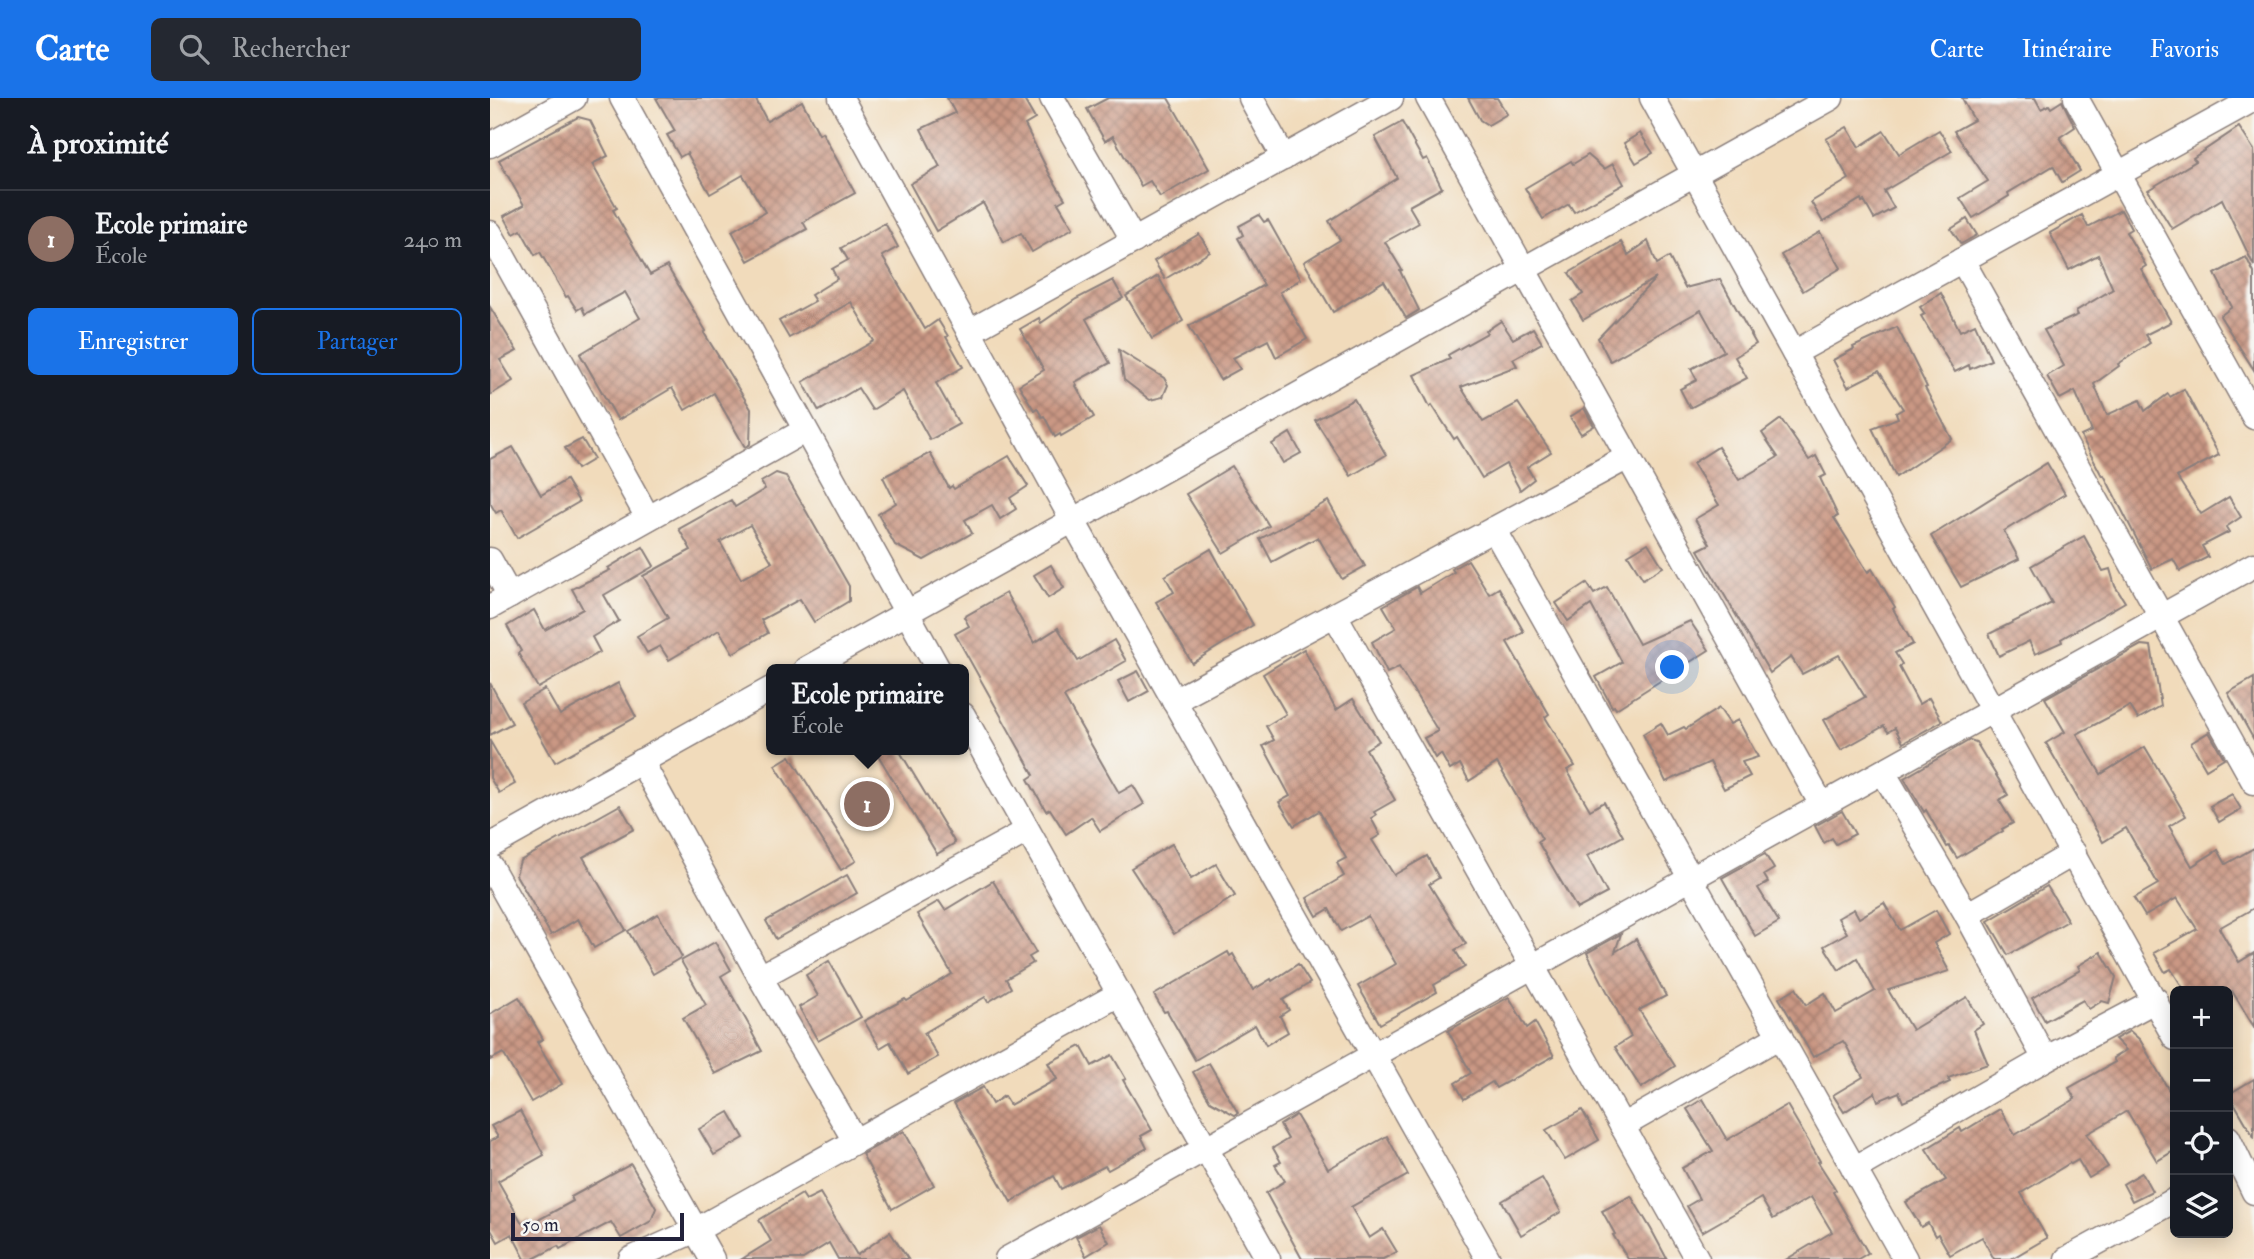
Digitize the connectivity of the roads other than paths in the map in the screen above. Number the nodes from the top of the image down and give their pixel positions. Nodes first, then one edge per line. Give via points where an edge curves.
1 (574, 98) edge
2 (622, 98) edge
3 (841, 98) edge
4 (1052, 98) edge
5 (1251, 98) edge
6 (1391, 98) edge
7 (1428, 98) edge
8 (1652, 98) edge
9 (1831, 98) edge
10 (2076, 98) edge
11 (2254, 100) edge
12 (490, 145) edge
13 (1284, 158) junction
14 (1694, 174) junction
15 (2118, 174) junction
16 (490, 233) edge
17 (1134, 241) junction
18 (1962, 260) junction
19 (1524, 269) junction
20 (969, 332) junction
21 (1794, 353) junction
22 (2254, 416) edge
23 (804, 431) junction
24 (1628, 457) junction
25 (648, 518) junction
26 (1073, 521) junction
27 (1494, 529) junction
28 (490, 560) edge
29 (2254, 565) edge
30 (500, 601) edge
31 (907, 613) junction
32 (1335, 615) junction
33 (2161, 616) junction
34 (815, 664) edge
35 (935, 664) edge
36 (766, 692) edge
37 (1174, 701) junction
38 (1993, 710) junction
39 (969, 726) edge
40 (641, 761) junction
41 (1883, 772) junction
42 (2254, 782) edge
43 (1822, 805) junction
44 (1027, 831) junction
45 (490, 846) edge
46 (2074, 853) junction
47 (490, 866) edge
48 (1690, 878) junction
49 (1967, 915) junction
50 (1533, 966) junction
51 (760, 977) junction
52 (1119, 994) junction
53 (2156, 1000) junction
54 (2170, 1028) edge
55 (1780, 1037) junction
56 (1373, 1055) junction
57 (2045, 1059) junction
58 (1622, 1126) junction
59 (855, 1141) junction
60 (1206, 1148) junction
61 (2241, 1161) edge
62 (1854, 1169) junction
63 (2254, 1192) edge
64 (2170, 1203) edge
65 (696, 1230) junction
66 (2078, 1256) edge
67 (631, 1259) edge
68 (712, 1259) edge
69 (1007, 1259) edge
70 (1268, 1259) edge
71 (1488, 1259) edge
72 (1697, 1259) edge
73 (1905, 1259) edge

1 - 12 street
2 - 23 street
3 - 20 street
4 - 17 street
5 - 13 street
6 - 13 street
7 - 19 street
8 - 14 street
9 - 14 street
10 - 15 street
11 - 15 street
13 - 17 street
14 - 19 street
14 - 21 street
15 - 18 street
15 - 22 street
16 - 25 street
17 - 20 street
18 - 21 street
18 - 33 street
19 - 24 street
19 - 26 street
20 - 26 street
21 - 38 street
23 - 25 street
23 - 31 street
24 - 27 street
24 - 43 street
25 - 30 street
26 - 31 street
26 - 37 street
27 - 32 street
27 - 48 street
28 - 30 street
29 - 33 street
31 - 34 street
31 - 35 street
32 - 37 street
32 - 50 street
33 - 38 street
33 - 42 street
36 - 40 street
37 - 56 street
38 - 41 street
38 - 46 street
39 - 44 street
40 - 45 street
40 - 51 street
41 - 43 street
41 - 49 street
43 - 48 street
44 - 51 street
44 - 52 street
46 - 49 street
46 - 53 street
47 - 65 street
48 - 50 street
48 - 55 street
49 - 57 street
50 - 56 street
50 - 58 street
51 - 59 street
52 - 59 street
52 - 60 street
53 - 54 street
53 - 57 street
55 - 58 street
55 - 62 street
56 - 60 street
56 - 71 street
57 - 62 street
58 - 72 street
59 - 65 street
60 - 69 street
60 - 70 street
61 - 63 street
62 - 73 street
64 - 66 street
65 - 67 street
65 - 68 street

